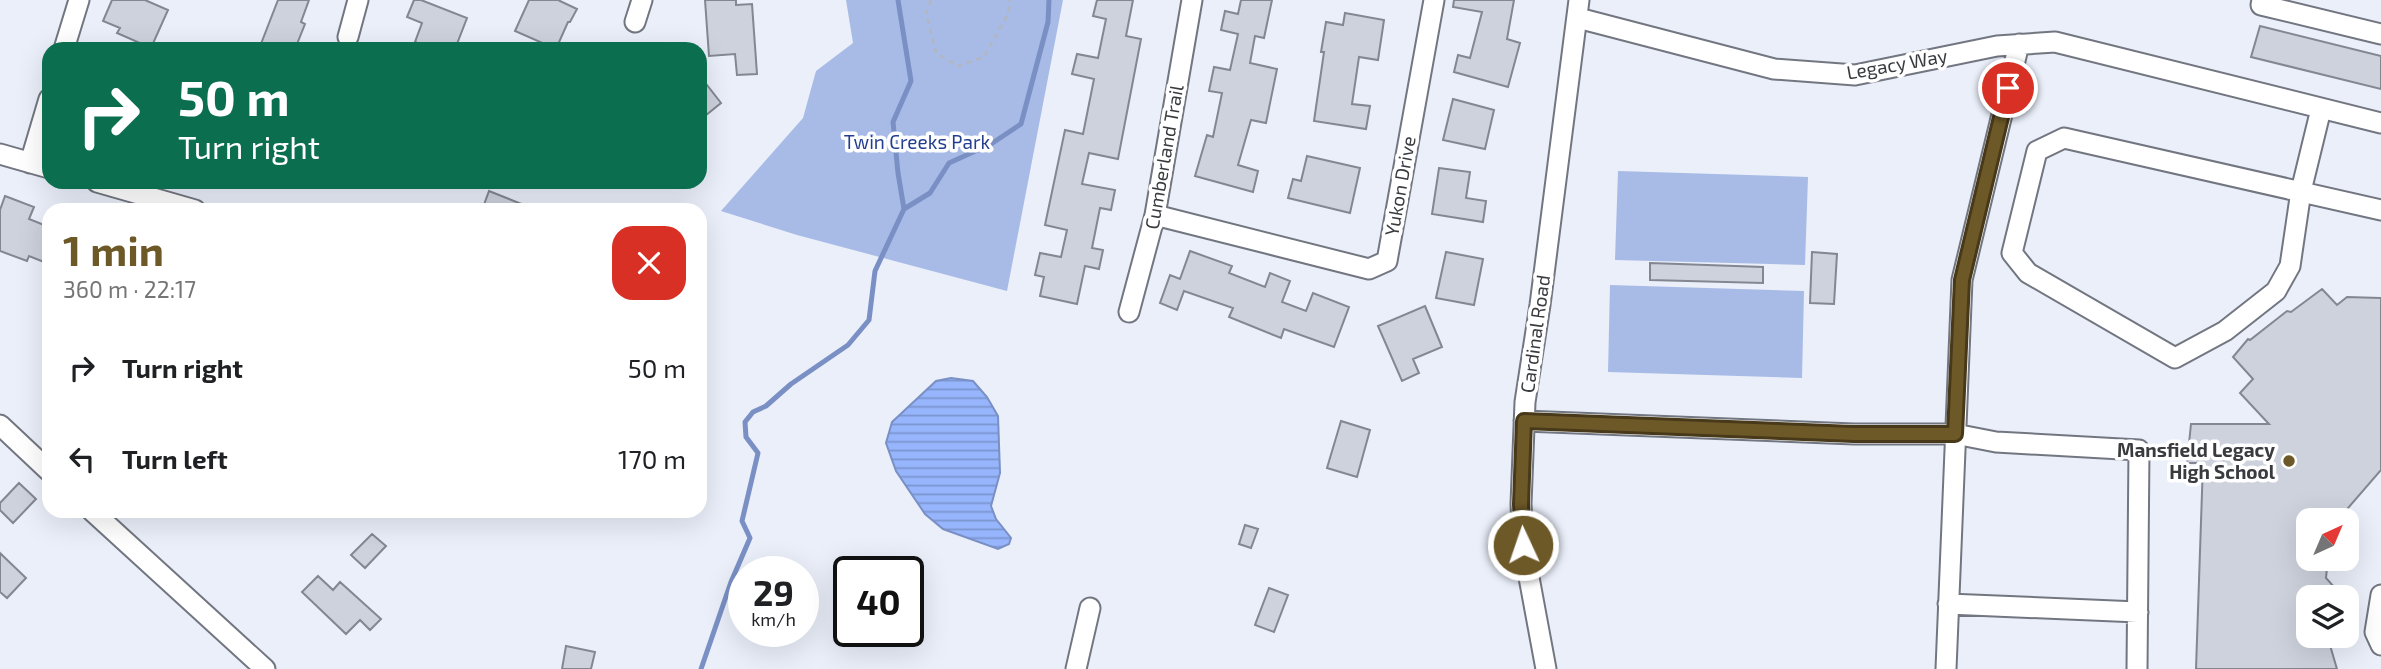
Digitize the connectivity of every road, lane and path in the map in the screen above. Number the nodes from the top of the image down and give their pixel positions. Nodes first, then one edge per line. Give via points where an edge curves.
1 (79, 0) edge
2 (358, 0) edge
3 (642, 0) edge
4 (931, 0) edge
5 (1010, 0) edge
6 (1192, 0) edge
7 (1434, 0) edge
8 (2262, 0) edge
9 (1578, 9) edge
10 (635, 22) dead end
11 (2381, 34) edge
12 (348, 37) dead end
13 (66, 42) edge
14 (2019, 44) junction
15 (2321, 108) junction
16 (42, 123) edge
17 (2381, 123) edge
18 (0, 154) edge
19 (30, 163) junction
20 (42, 166) edge
21 (122, 189) edge
22 (2301, 191) junction
23 (170, 203) edge
24 (2381, 210) edge
25 (1155, 215) junction
26 (1129, 312) dead end
27 (1524, 421) junction
28 (0, 425) edge
29 (1955, 434) junction
30 (42, 464) edge
31 (100, 518) edge
32 (2381, 595) edge
33 (1948, 604) junction
34 (1090, 608) dead end
35 (2138, 612) junction
36 (2381, 645) edge
37 (265, 669) edge
38 (1076, 669) edge
39 (1546, 669) edge
40 (1946, 669) edge
41 (2137, 669) edge

1 - 13 street
2 - 12 street
3 - 10 street
4 - 5 path via 926,13 936,53 958,66 984,57 1008,14
6 - 25 street, Cumberland Trail
7 - 25 street, Yukon Drive via 1387,261 1369,269
8 - 11 street via 2261,5
9 - 14 street, Legacy Way via 1774,69 1855,75
9 - 27 street, Cardinal Road
14 - 15 street, Legacy Way via 2055,42
14 - 29 street via 1962,280
15 - 17 street, Legacy Way
15 - 22 street
16 - 19 street
18 - 19 street
19 - 20 street
21 - 23 street
22 - 22 street via 2064,138 2037,151 2012,253 2028,273 2175,358 2225,331 2276,291 2290,266
22 - 24 street
25 - 26 street, Cumberland Trail
27 - 29 street
27 - 39 street, Cardinal Road via 1523,545
28 - 30 street
29 - 33 street
29 - 35 street via 1996,442 2139,450
31 - 37 street
32 - 36 street via 2375,632
33 - 35 street
33 - 40 street
34 - 38 street
35 - 41 street

